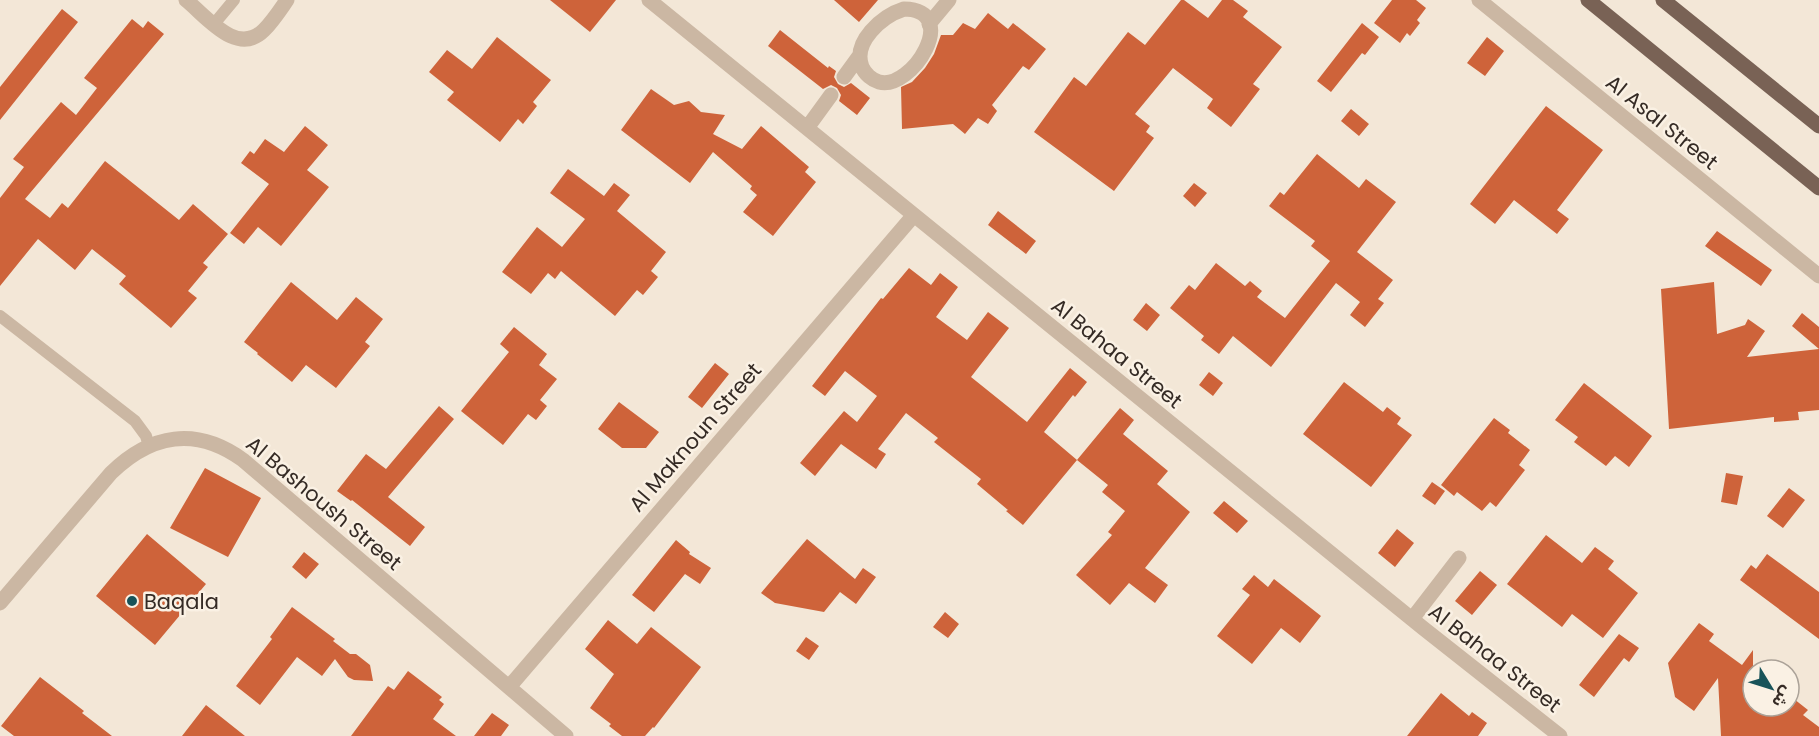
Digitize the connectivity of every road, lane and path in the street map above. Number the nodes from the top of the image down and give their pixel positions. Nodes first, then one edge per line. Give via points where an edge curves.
1 (186, 0) edge
2 (234, 0) edge
3 (288, 0) edge
4 (650, 0) edge
5 (949, 0) edge
6 (1479, 0) edge
7 (1588, 0) edge
8 (1663, 0) edge
9 (214, 24) junction
10 (929, 24) junction
11 (860, 56) junction
12 (844, 77) dead end
13 (831, 95) dead end
14 (1819, 126) edge
15 (807, 128) junction
16 (1819, 188) edge
17 (914, 215) junction
18 (1819, 276) edge
19 (0, 316) edge
20 (149, 446) junction
21 (1459, 558) dead end
22 (0, 603) edge
23 (1412, 619) junction
24 (509, 687) junction
25 (566, 736) edge
26 (1560, 736) edge

1 - 9 street
2 - 9 lane
3 - 9 street via 255,37 234,38
4 - 15 street, Al Bahaa Street
5 - 10 street
6 - 18 street, Al Asal Street
7 - 16 main road
8 - 14 main road
10 - 11 street via 912,9 896,12 867,37
10 - 11 street via 931,40 927,49 896,81 883,83 870,77
11 - 12 street
13 - 15 street
15 - 17 street, Al Bahaa Street
17 - 23 street, Al Bahaa Street
17 - 24 street, Al Maknoun Street
19 - 20 lane via 135,421
20 - 22 street, Al Bashoush Street via 111,473
20 - 24 street, Al Bashoush Street via 186,438 202,439 231,451
21 - 23 street
23 - 26 street, Al Bahaa Street
24 - 25 street, Al Bashoush Street

